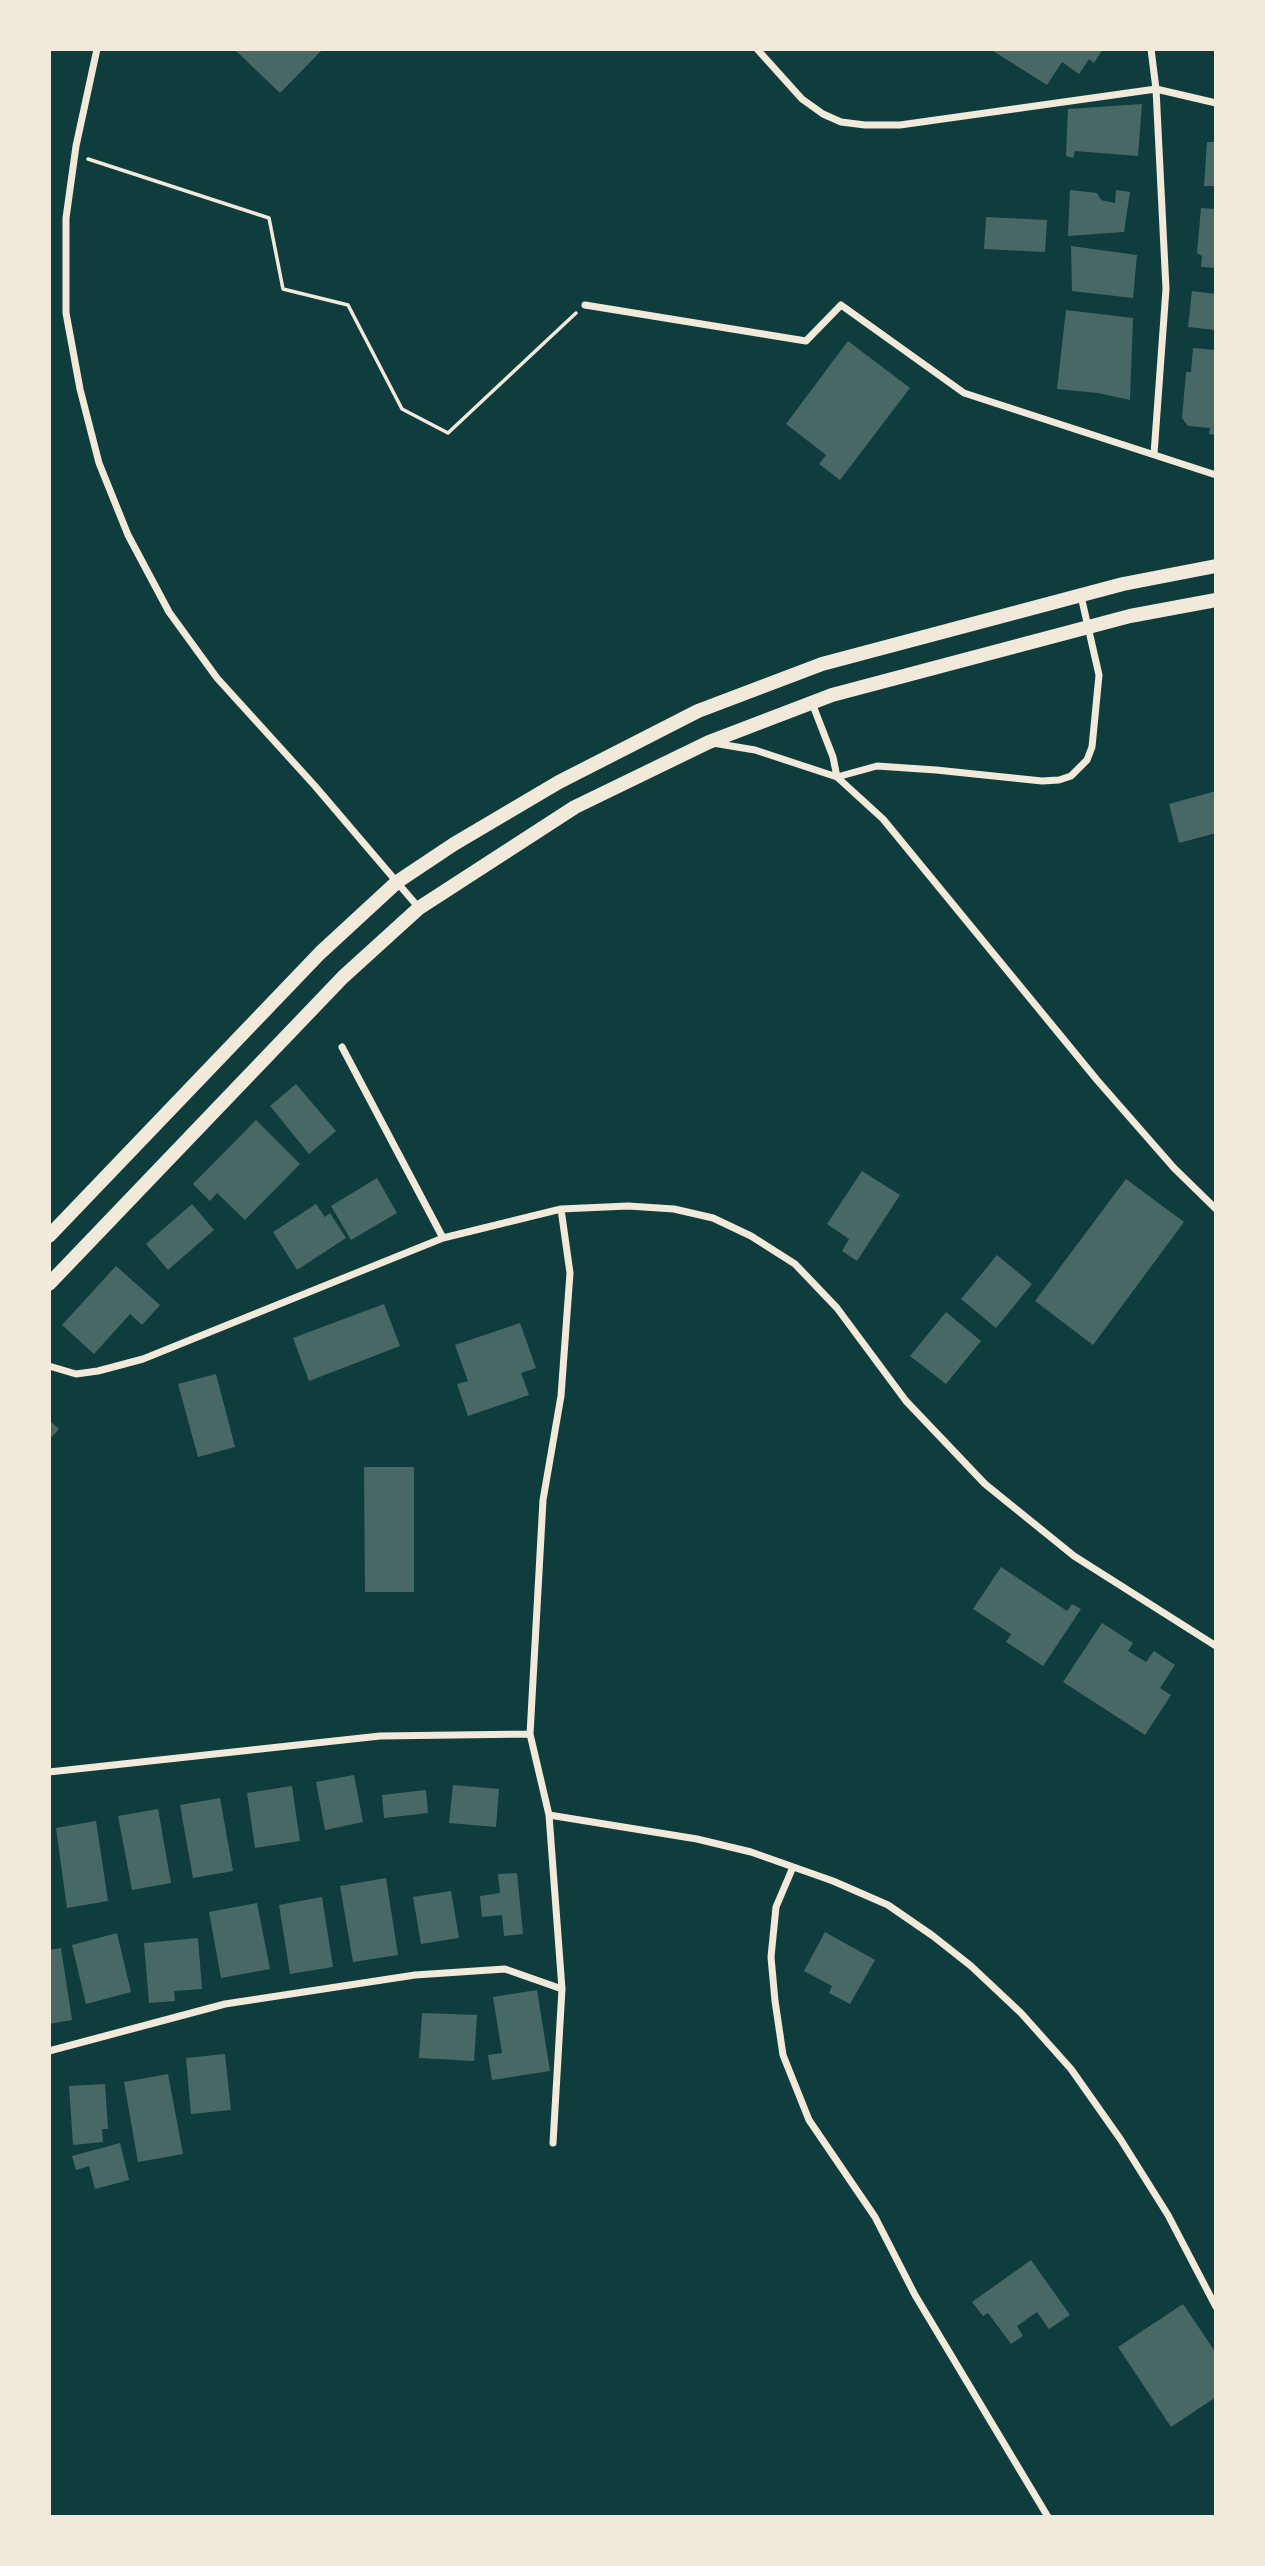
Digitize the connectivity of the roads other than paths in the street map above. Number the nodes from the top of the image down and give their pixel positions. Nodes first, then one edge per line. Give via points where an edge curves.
1 (97, 49) edge
2 (757, 49) edge
3 (1151, 49) edge
4 (1156, 89) junction
5 (1216, 103) edge
6 (585, 305) road end
7 (1154, 454) junction
8 (1216, 475) edge
9 (1216, 566) edge
10 (1081, 595) junction
11 (1216, 600) edge
12 (1088, 627) junction
13 (812, 703) junction
14 (709, 742) junction
15 (837, 777) junction
16 (397, 882) junction
17 (419, 908) junction
18 (342, 1047) dead end
19 (561, 1209) junction
20 (1216, 1209) edge
21 (49, 1236) edge
22 (443, 1238) junction
23 (49, 1283) edge
24 (49, 1366) edge
25 (1216, 1646) edge
26 (530, 1734) junction
27 (49, 1772) edge
28 (550, 1815) junction
29 (793, 1867) junction
30 (562, 1989) junction
31 (49, 2051) edge
32 (553, 2143) dead end
33 (1216, 2307) edge
34 (1048, 2517) edge

1 - 16 street via 66,218 66,313 99,463 128,535 169,611 217,678
2 - 4 street via 802,99 823,114 865,125 901,125
3 - 4 street
4 - 5 street
4 - 7 street via 1166,289
6 - 7 street via 806,341 841,305 964,393
7 - 8 street
9 - 10 main road
10 - 12 street
10 - 16 main road via 822,664 698,711 559,782
11 - 12 main road
12 - 13 main road
12 - 15 street via 1098,675 1092,747 1087,760 1071,776 1042,781 877,766
13 - 14 main road
13 - 15 street
14 - 15 street via 755,750
14 - 17 main road via 575,807
15 - 20 street via 883,819 1097,1080
16 - 17 street
16 - 21 main road via 320,953
17 - 23 main road via 344,977
18 - 22 street
19 - 22 street
19 - 25 street via 628,1206 700,1215 751,1236 795,1264 837,1308 906,1401 985,1484 1074,1556
19 - 26 street via 570,1273 561,1396 543,1500
22 - 24 street via 143,1359 76,1374
26 - 27 street via 380,1736
26 - 28 street
28 - 29 street via 697,1839
28 - 30 street
29 - 33 street via 888,1905 971,1966 1021,2013 1071,2069 1121,2140 1168,2215
29 - 34 street via 776,1907 771,1957 783,2054 809,2120 875,2217 915,2295
30 - 31 street via 505,1969 415,1975 225,2004
30 - 32 street

